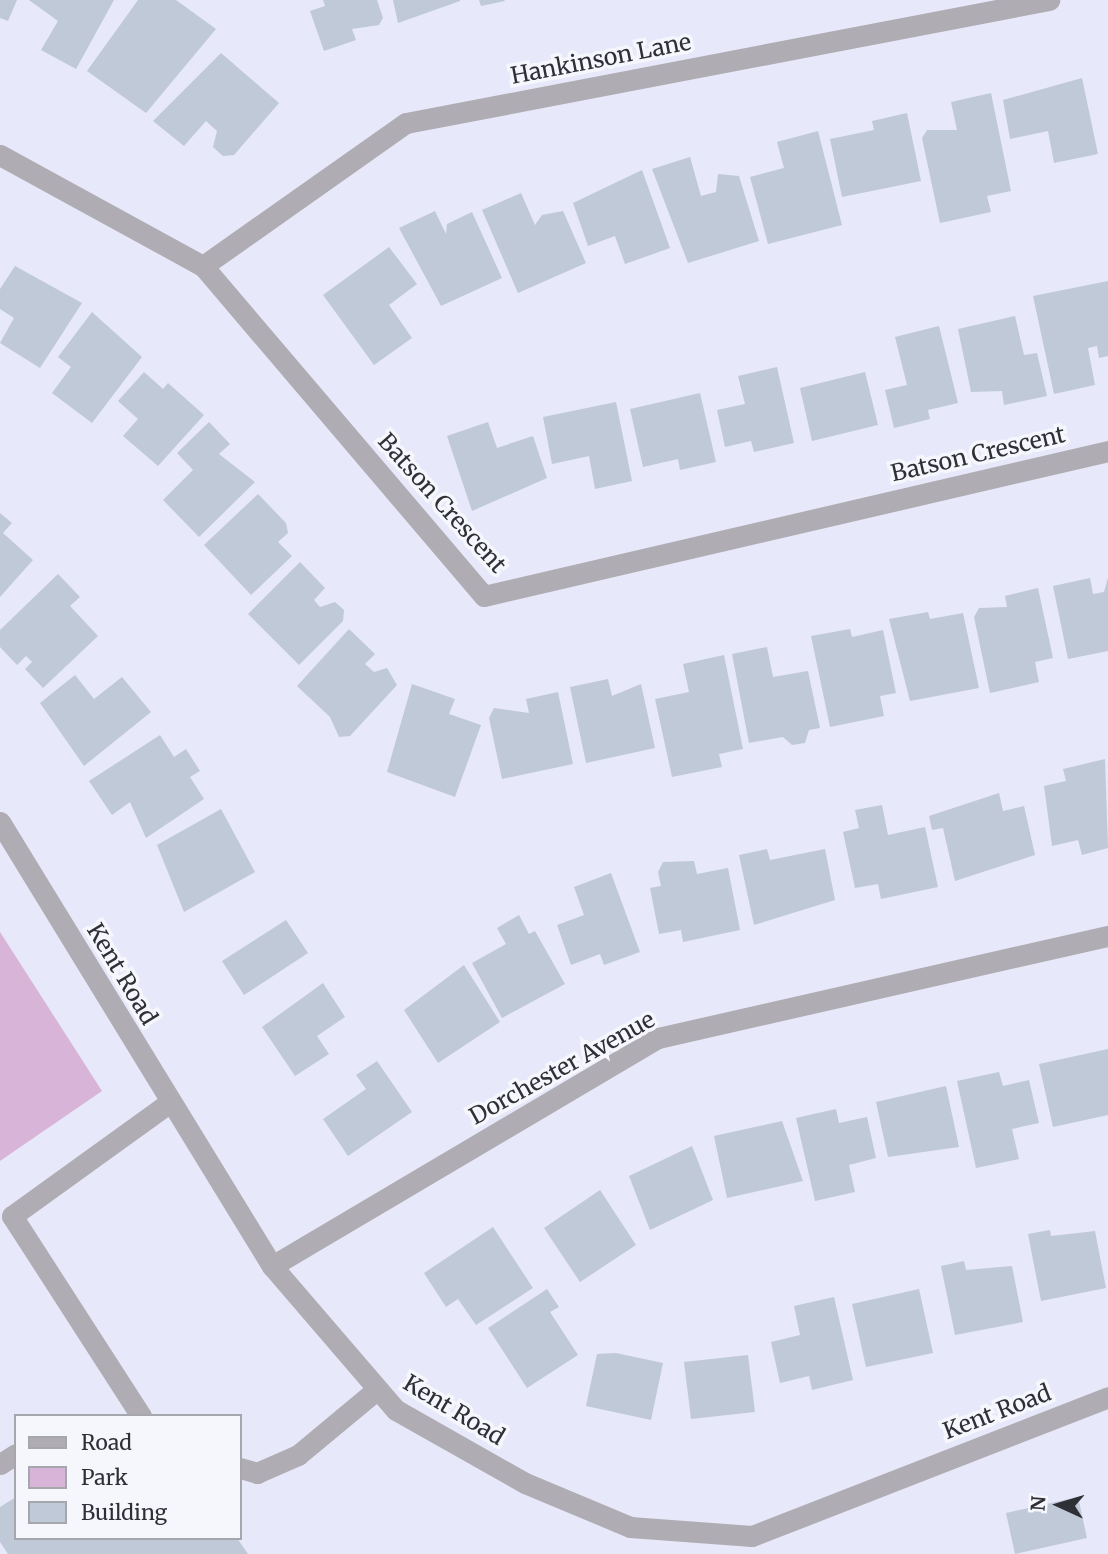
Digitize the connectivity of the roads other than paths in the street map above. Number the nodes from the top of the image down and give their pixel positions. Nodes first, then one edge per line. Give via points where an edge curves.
1 (1049, 0) edge
2 (0, 155) edge
3 (203, 266) junction
4 (1108, 451) edge
5 (0, 822) edge
6 (1108, 936) edge
7 (170, 1101) junction
8 (272, 1266) junction
9 (375, 1391) junction
10 (1108, 1397) edge
11 (140, 1414) edge
12 (242, 1469) edge
13 (754, 1545) edge

1 - 3 street, Hankinson Lane via 406,123
2 - 3 street, Batson Crescent
3 - 4 street, Batson Crescent via 485,596
5 - 7 street, Kent Road
6 - 8 street, Dorchester Avenue via 658,1038
7 - 8 street, Kent Road
7 - 11 street via 12,1216
8 - 9 street, Kent Road
9 - 12 street via 298,1455 257,1473
9 - 13 street, Kent Road via 396,1410 525,1483 630,1527
10 - 13 street, Kent Road

